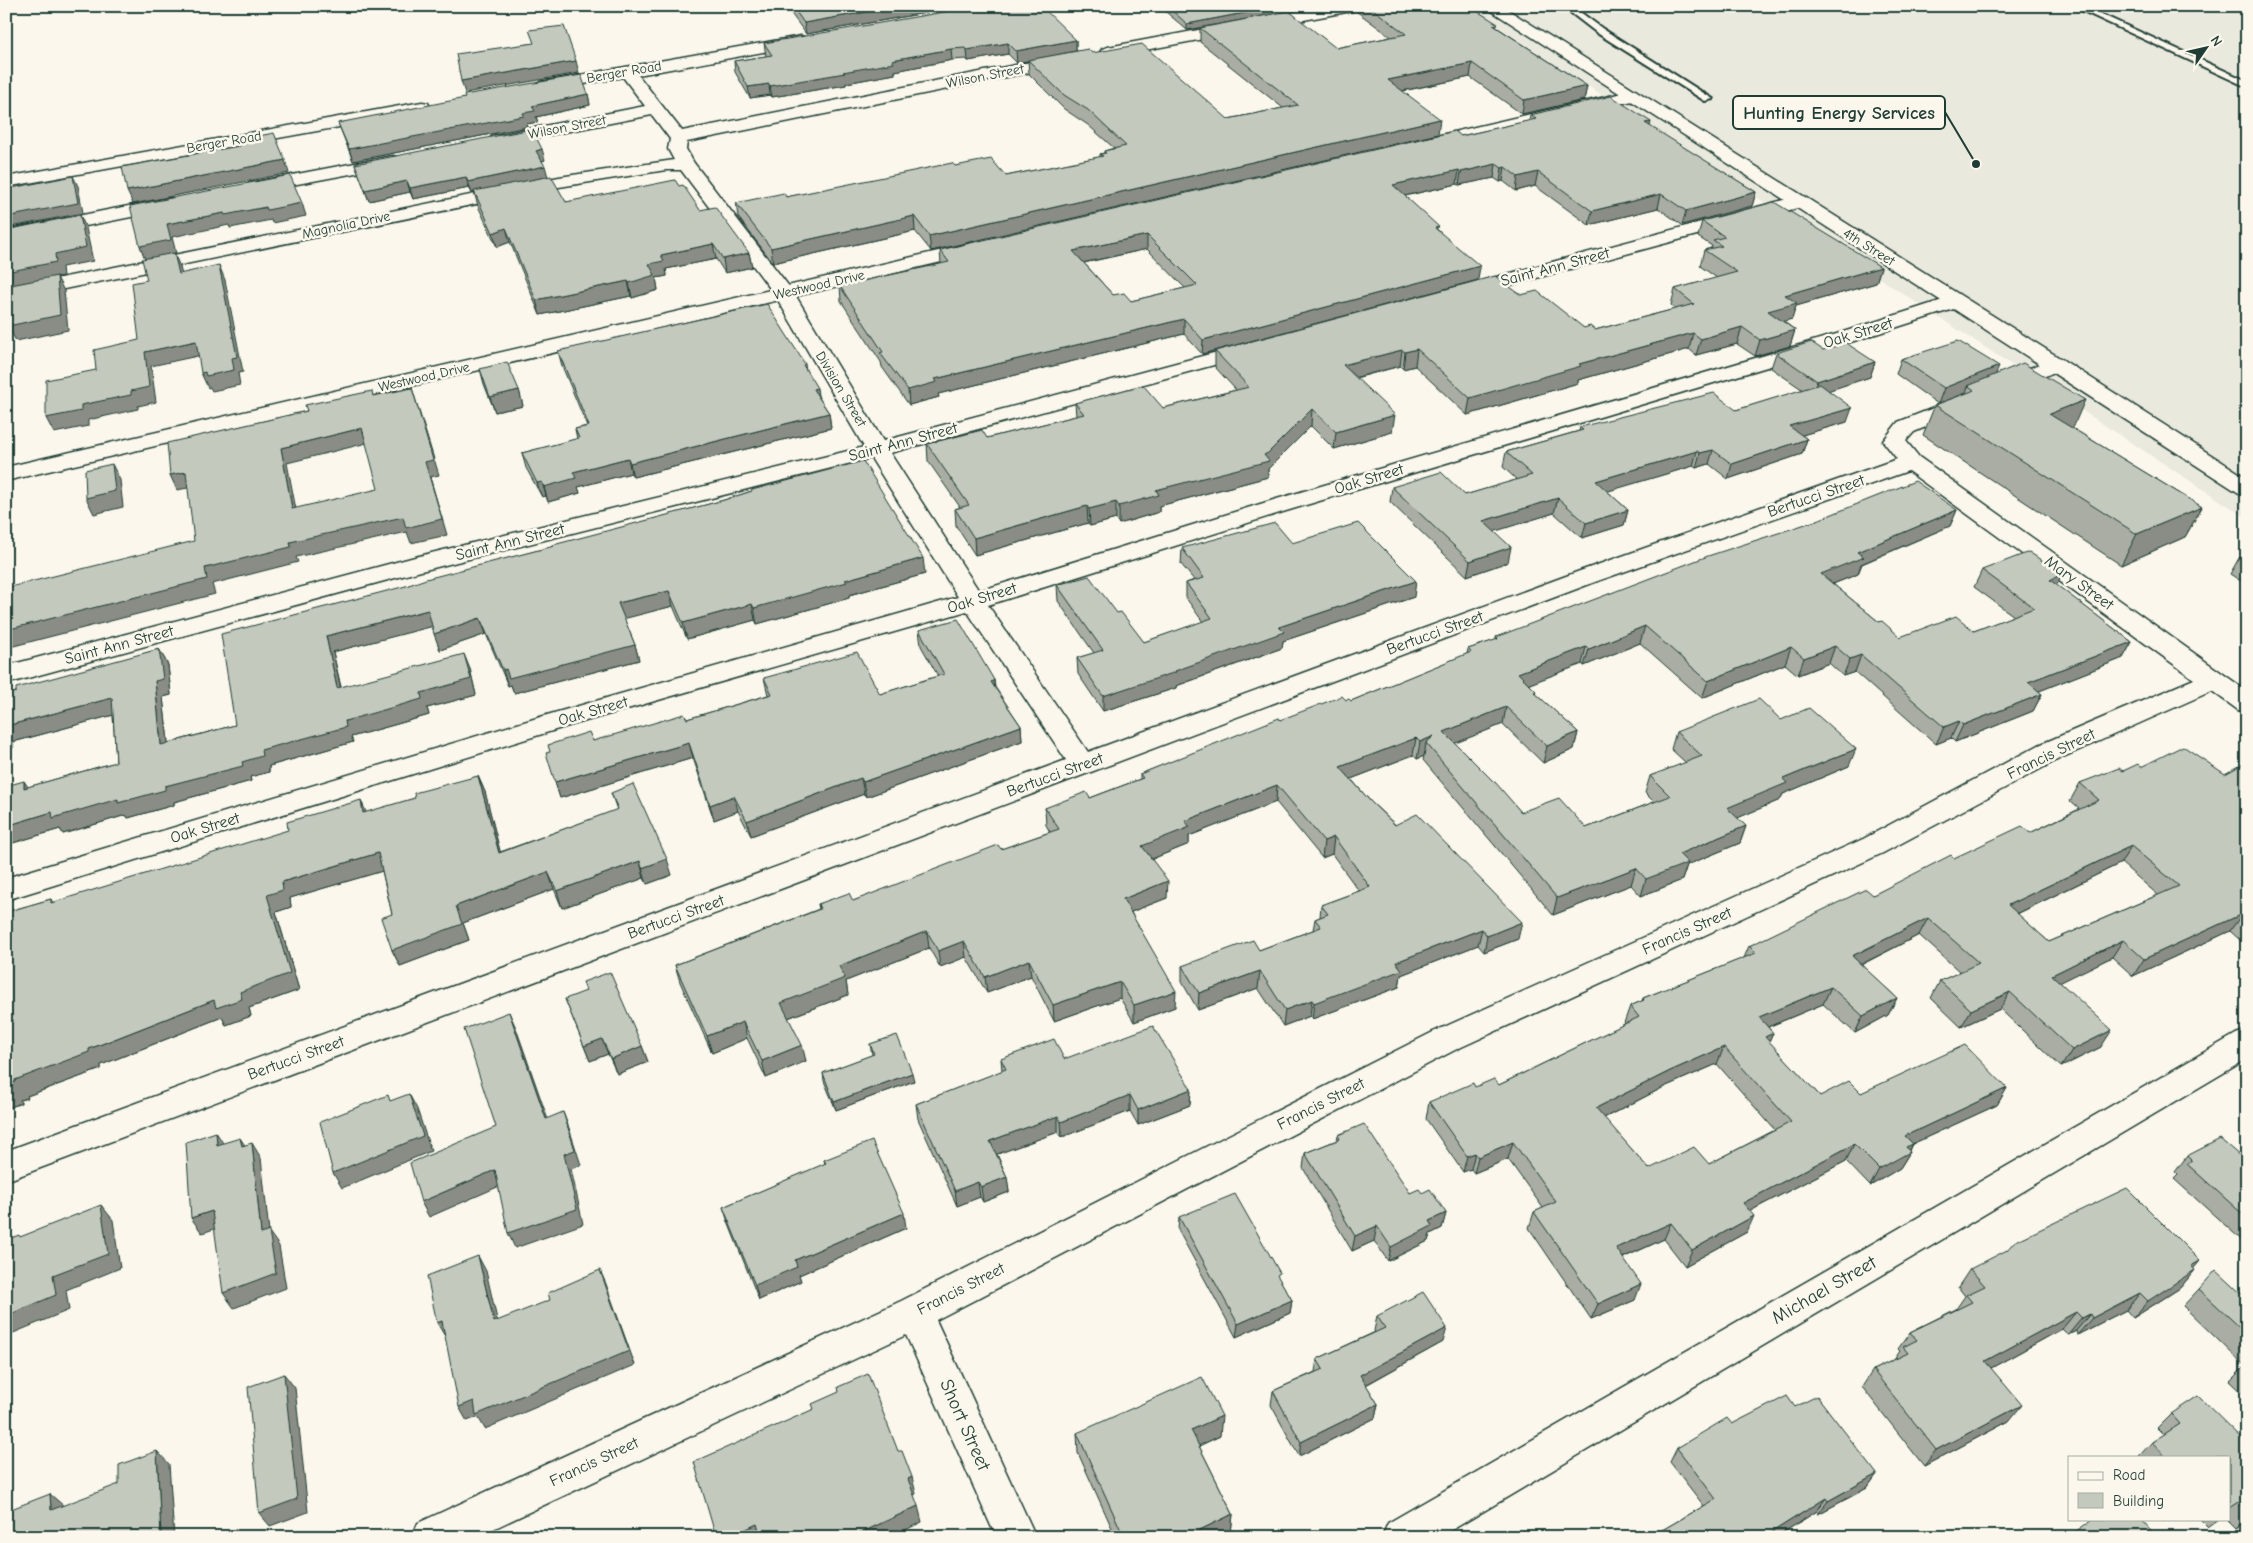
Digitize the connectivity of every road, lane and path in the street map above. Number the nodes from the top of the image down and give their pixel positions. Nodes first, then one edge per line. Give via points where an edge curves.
1 (1352, 6) edge
2 (1491, 6) edge
3 (1566, 6) edge
4 (2076, 6) edge
5 (818, 38) edge
6 (627, 72) junction
7 (2247, 84) edge
8 (530, 89) edge
9 (1631, 96) junction
10 (1708, 99) dead end
11 (443, 104) edge
12 (656, 109) junction
13 (679, 139) junction
14 (481, 143) edge
15 (1410, 147) edge
16 (414, 156) edge
17 (686, 165) junction
18 (6, 182) edge
19 (239, 190) edge
20 (190, 200) edge
21 (1798, 202) junction
22 (6, 236) edge
23 (996, 244) edge
24 (784, 293) junction
25 (6, 294) edge
26 (1443, 297) edge
27 (1956, 302) junction
28 (1270, 344) edge
29 (2056, 364) junction
30 (877, 450) junction
31 (1911, 462) junction
32 (6, 474) edge
33 (2247, 488) edge
34 (973, 601) junction
35 (6, 675) edge
36 (2214, 680) junction
37 (2247, 704) edge
38 (1083, 765) junction
39 (6, 888) edge
40 (2247, 1043) edge
41 (6, 1166) edge
42 (914, 1313) junction
43 (432, 1537) edge
44 (1016, 1537) edge
45 (1402, 1537) edge

1 - 13 street, Wilson Street via 846,102 686,134
2 - 9 street, 4th Street
3 - 10 lane
4 - 7 lane
5 - 6 street, Berger Road
6 - 8 street, Berger Road
6 - 12 street, Division Street
9 - 15 street
9 - 21 street, 4th Street
11 - 18 street, Berger Road
12 - 13 street, Division Street
12 - 14 street, Wilson Street
13 - 17 street, Division Street via 678,148
16 - 19 street
17 - 24 street, Division Street
17 - 25 street, Magnolia Drive via 666,165 558,182
20 - 22 street
21 - 26 street, Saint Ann Street
21 - 27 street, 4th Street
23 - 24 street, Westwood Drive
24 - 30 street, Division Street
24 - 32 street, Westwood Drive
27 - 29 street, 4th Street
27 - 34 street, Oak Street
28 - 30 street, Saint Ann Street
29 - 31 street via 1906,427 1894,441
29 - 33 street, 4th Street
30 - 34 street, Division Street
30 - 35 street, Saint Ann Street via 425,563
31 - 36 street, Mary Street
31 - 38 street, Bertucci Street via 1586,577
34 - 38 street, Division Street
34 - 39 street, Oak Street via 556,721
36 - 37 street, Mary Street
36 - 42 street, Francis Street via 2049,752 1874,846 1444,1041
38 - 41 street, Bertucci Street
40 - 45 street, Michael Street
42 - 43 street, Francis Street
42 - 44 street, Short Street

